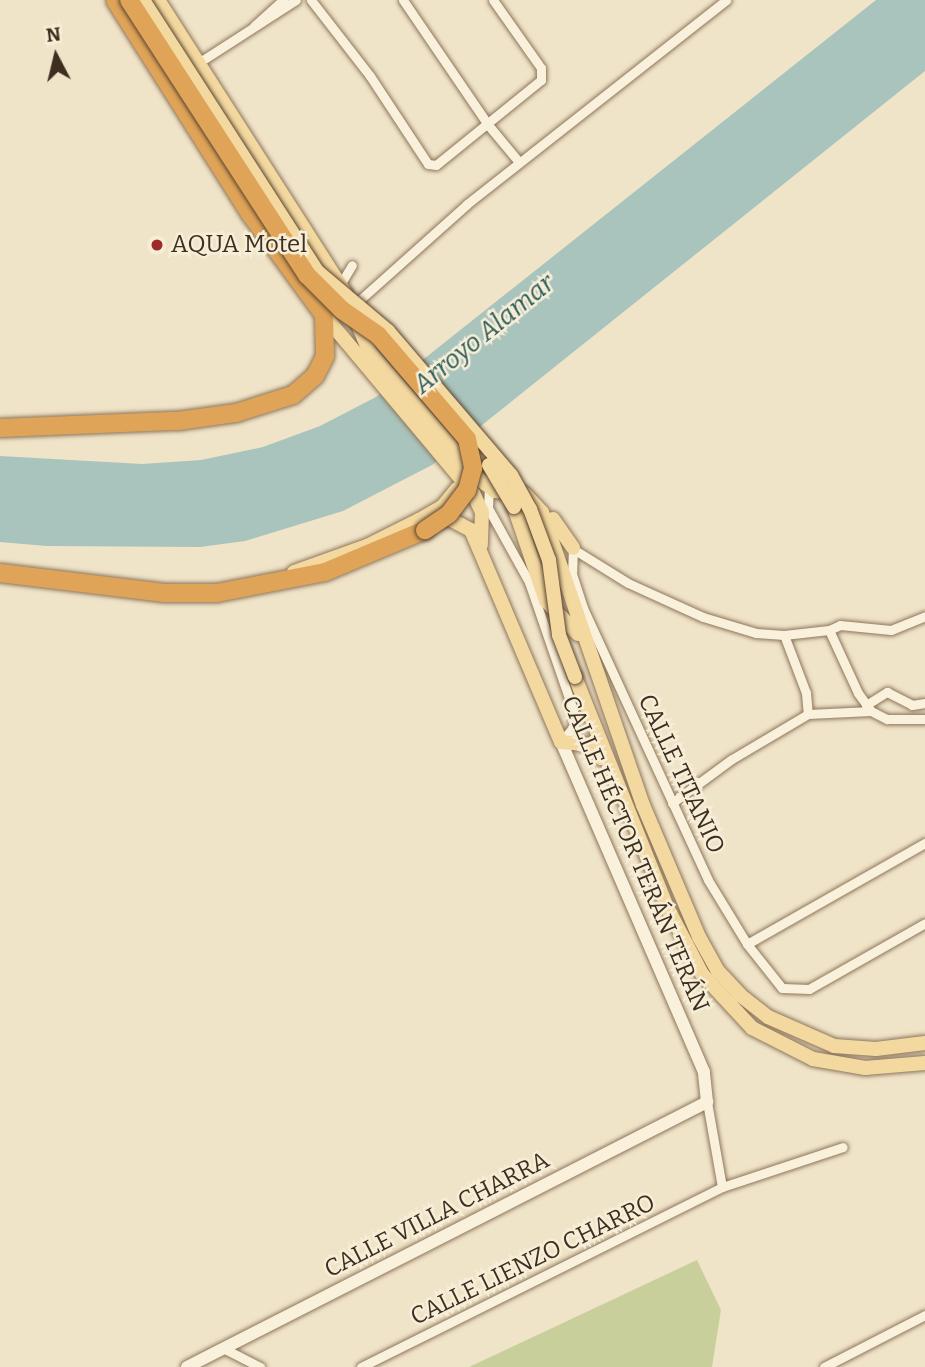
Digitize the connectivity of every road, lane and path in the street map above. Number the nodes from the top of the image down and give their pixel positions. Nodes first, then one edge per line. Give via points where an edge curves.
1 (115, 0) edge
2 (129, 0) edge
3 (143, 0) edge
4 (158, 0) edge
5 (282, 0) edge
6 (296, 0) edge
7 (311, 0) edge
8 (402, 0) edge
9 (494, 0) edge
10 (726, 0) edge
11 (251, 30) junction
12 (199, 62) junction
13 (168, 82) junction
14 (489, 126) junction
15 (519, 162) junction
16 (352, 265) dead end
17 (342, 288) junction
18 (368, 291) junction
19 (351, 307) junction
20 (324, 315) junction
21 (381, 374) junction
22 (2, 424) edge
23 (467, 439) junction
24 (458, 462) junction
25 (463, 479) junction
26 (489, 488) junction
27 (480, 507) junction
28 (422, 525) junction
29 (553, 535) junction
30 (481, 545) junction
31 (573, 548) junction
32 (0, 573) edge
33 (925, 616) edge
34 (829, 630) junction
35 (784, 635) junction
36 (582, 637) junction
37 (925, 703) edge
38 (868, 708) junction
39 (808, 714) junction
40 (925, 719) edge
41 (562, 742) junction
42 (673, 803) junction
43 (632, 816) junction
44 (925, 843) edge
45 (925, 923) edge
46 (747, 944) junction
47 (925, 1043) edge
48 (925, 1063) edge
49 (707, 1102) junction
50 (843, 1147) dead end
51 (722, 1187) junction
52 (925, 1314) edge
53 (223, 1348) junction
54 (187, 1367) edge
55 (260, 1367) edge
56 (361, 1367) edge
57 (824, 1367) edge

1 - 13 highway
2 - 23 highway, bridge via 307,275 342,310 378,335
3 - 43 main road, bridge via 317,271 387,331 511,475 545,548 559,635
4 - 12 main road
5 - 11 street
6 - 11 street
7 - 14 street via 370,76 428,164 436,165
8 - 14 street
9 - 14 street via 544,72 541,80
10 - 15 street
11 - 12 street
12 - 13 street
12 - 17 main road
13 - 20 highway via 251,215
14 - 15 street
15 - 18 street
16 - 17 street
17 - 18 street
17 - 19 main road
18 - 19 street
19 - 21 main road
20 - 21 main road
20 - 22 highway via 325,356 315,376 293,395 270,403 178,421
21 - 24 main road
23 - 28 highway, bridge via 473,468 467,490 449,514
23 - 36 main road, bridge via 501,480 546,601
24 - 25 main road
24 - 26 main road
25 - 27 main road
25 - 28 main road
26 - 27 main road
26 - 29 main road via 530,498
26 - 31 main road via 507,483 535,493
26 - 41 street via 488,509 528,582 573,709 574,726
27 - 30 main road, CALLE HÉCTOR TERÁN TERÁN
28 - 30 main road, CALLE HÉCTOR TERÁN TERÁN via 439,517 461,523
28 - 32 highway via 347,564 267,587 217,593 132,589
29 - 31 street
29 - 36 main road
30 - 41 main road, CALLE HÉCTOR TERÁN TERÁN
31 - 35 street via 628,583 703,617 730,627
31 - 42 street, CALLE TITANIO via 572,574 583,608
33 - 34 street via 891,630 840,625
34 - 35 street
34 - 38 street
35 - 39 street via 806,693
36 - 47 main road via 643,805 718,971 768,1017 834,1046 876,1049
37 - 38 street via 912,705 887,692
38 - 39 street
38 - 40 street via 887,719
39 - 42 street via 732,759
41 - 43 main road via 596,747 621,808
41 - 49 street, CALLE HÉCTOR TERÁN TERÁN via 704,1072
42 - 46 street, CALLE TITANIO via 708,880
43 - 48 main road via 682,941 702,974 752,1028 813,1059 865,1068
44 - 46 street
45 - 46 street, CALLE TITANIO via 810,989 796,992 782,988
49 - 51 street, CALLE HÉCTOR TERÁN TERÁN
49 - 53 street, CALLE VILLA CHARRA
50 - 51 street, CALLE LIENZO CHARRO
51 - 56 street, CALLE LIENZO CHARRO
52 - 57 street
53 - 54 street, CALLE VILLA CHARRA
53 - 55 street

